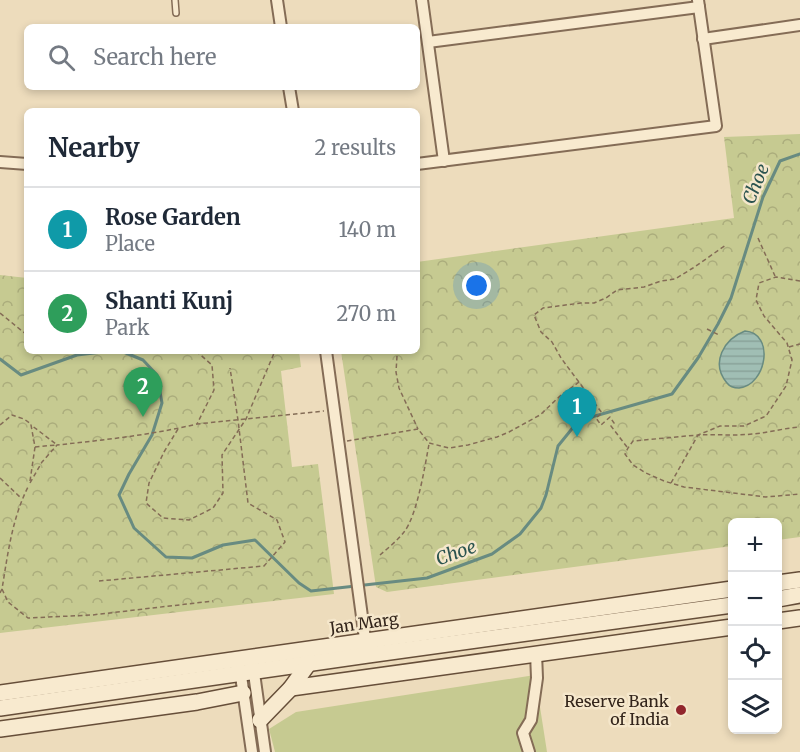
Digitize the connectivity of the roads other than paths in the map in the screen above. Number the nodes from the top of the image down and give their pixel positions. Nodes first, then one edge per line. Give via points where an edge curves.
1 (175, 0) edge
2 (277, 0) edge
3 (422, 0) edge
4 (698, 4) edge
5 (176, 13) dead end
6 (281, 24) edge
7 (800, 25) edge
8 (703, 39) junction
9 (428, 42) junction
10 (290, 90) edge
11 (293, 108) edge
12 (444, 161) junction
13 (0, 162) edge
14 (24, 164) edge
15 (420, 164) edge
16 (326, 354) edge
17 (800, 580) edge
18 (782, 582) edge
19 (728, 591) edge
20 (800, 595) edge
21 (782, 597) edge
22 (728, 606) edge
23 (800, 618) edge
24 (782, 620) edge
25 (728, 628) edge
26 (367, 648) junction
27 (419, 648) junction
28 (536, 653) junction
29 (309, 663) junction
30 (246, 665) junction
31 (451, 665) junction
32 (291, 688) junction
33 (0, 693) edge
34 (243, 693) junction
35 (0, 708) edge
36 (260, 720) junction
37 (0, 729) edge
38 (252, 752) edge
39 (265, 752) edge
40 (529, 752) edge

1 - 5 lane
2 - 6 street
3 - 9 street
4 - 8 street
4 - 9 street
7 - 8 street
8 - 12 street via 716,126
9 - 12 street
10 - 11 street
12 - 15 street
13 - 14 street
16 - 26 street
17 - 18 main road
19 - 26 main road, Jan Marg
20 - 21 main road
22 - 27 main road, Jan Marg
23 - 24 main road
25 - 28 main road
26 - 27 main road, Jan Marg
26 - 29 main road, Jan Marg
26 - 30 main road, Jan Marg
27 - 31 main road
28 - 31 main road
28 - 40 street via 531,720 523,733
29 - 30 main road, Jan Marg
29 - 32 main road
30 - 33 main road, Jan Marg
30 - 34 street
30 - 35 main road, Jan Marg
30 - 36 street
31 - 32 main road
32 - 36 main road
34 - 37 main road
34 - 38 street
36 - 39 street

